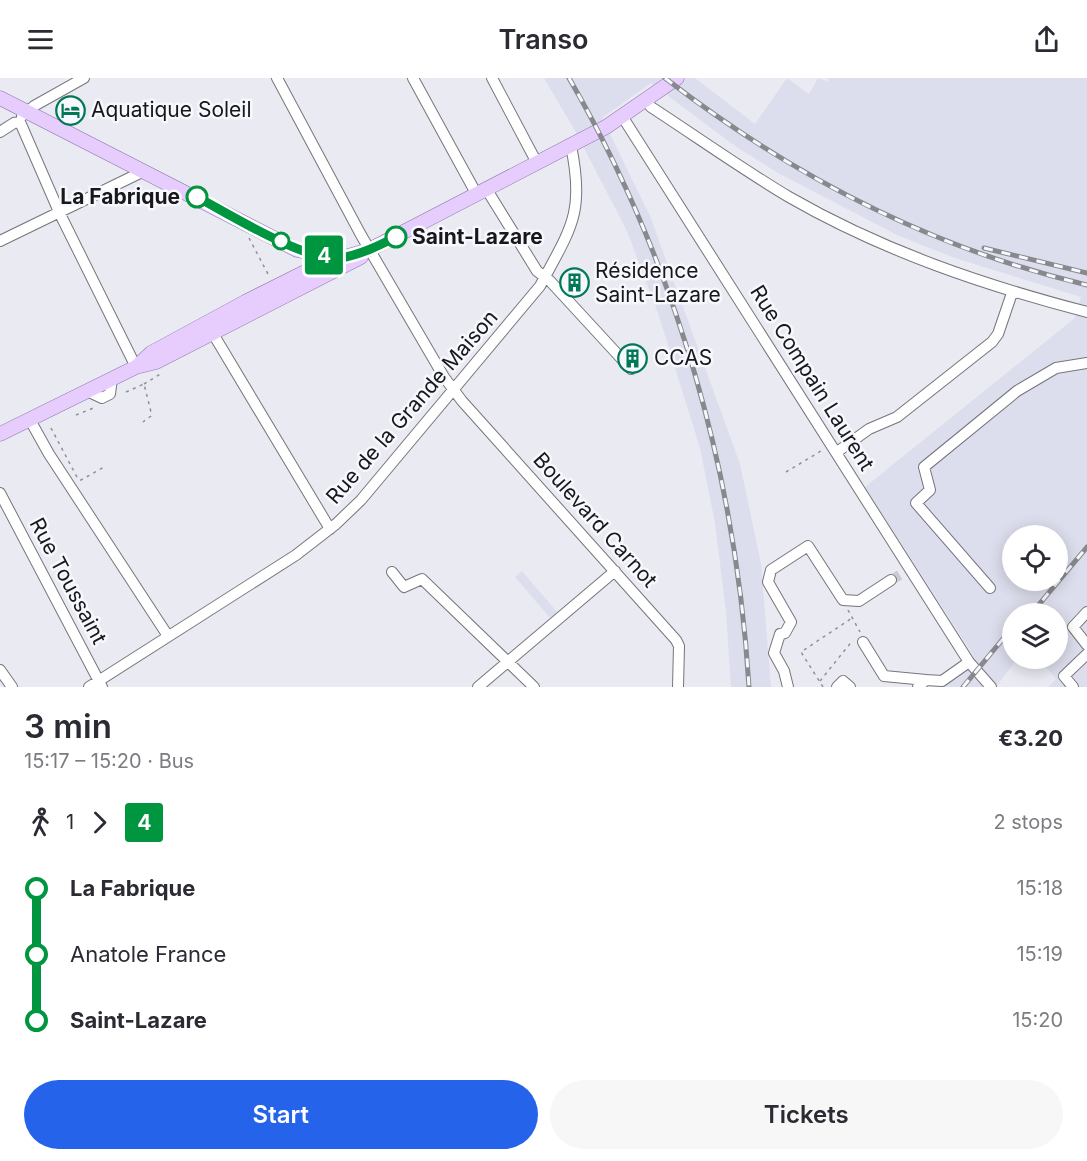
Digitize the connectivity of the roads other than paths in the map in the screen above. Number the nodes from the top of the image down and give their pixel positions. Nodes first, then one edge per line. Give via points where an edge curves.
1 (84, 78) edge
2 (277, 78) edge
3 (413, 78) edge
4 (492, 78) edge
5 (677, 78) edge
6 (0, 98) edge
7 (646, 100) junction
8 (622, 116) junction
9 (23, 117) junction
10 (0, 132) edge
11 (571, 146) junction
12 (537, 163) junction
13 (144, 171) junction
14 (482, 193) junction
15 (60, 214) junction
16 (0, 241) edge
17 (369, 250) junction
18 (338, 258) junction
19 (305, 266) junction
20 (545, 277) junction
21 (1012, 292) junction
22 (1087, 312) edge
23 (212, 332) junction
24 (1087, 363) edge
25 (136, 367) junction
26 (631, 369) dead end
27 (453, 390) junction
28 (30, 420) junction
29 (0, 434) edge
30 (835, 448) junction
31 (0, 493) edge
32 (330, 529) junction
33 (615, 571) junction
34 (392, 572) dead end
35 (891, 580) tunnel mouth
36 (990, 588) dead end
37 (1087, 612) edge
38 (168, 636) junction
39 (863, 642) dead end
40 (1087, 645) edge
41 (1087, 654) edge
42 (508, 661) junction
43 (969, 662) junction
44 (0, 670) edge
45 (922, 683) edge
46 (97, 685) edge
47 (12, 687) edge
48 (478, 687) edge
49 (534, 687) edge
50 (678, 687) edge
51 (788, 687) edge
52 (837, 687) edge
53 (850, 687) edge
54 (991, 687) edge
55 (1072, 687) edge

1 - 9 street
2 - 17 street, Boulevard Carnot
3 - 14 street
4 - 12 street
5 - 7 main road
6 - 9 main road
7 - 8 main road
7 - 21 street via 751,173 836,222 930,264
8 - 11 main road
8 - 30 street, Rue Compain Laurent
9 - 10 street
9 - 13 main road
9 - 15 street
11 - 12 main road
11 - 20 street, Rue de la Grande Maison via 577,204 561,248
12 - 14 main road
13 - 15 street
13 - 19 main road via 253,226
14 - 17 main road
14 - 20 street
15 - 16 street
15 - 25 street
17 - 18 main road
17 - 19 main road via 355,261
17 - 27 street, Boulevard Carnot
18 - 19 main road
18 - 19 main road
19 - 23 main road
19 - 25 main road via 275,287 151,353
20 - 26 street
20 - 27 street, Rue de la Grande Maison
21 - 22 street
21 - 30 street via 992,342 897,417
23 - 25 main road via 156,362
23 - 32 street
24 - 36 street via 1056,368 1017,391 924,467 930,490 916,503
25 - 28 main road
27 - 32 street, Rue de la Grande Maison via 361,500
27 - 33 street, Boulevard Carnot
28 - 29 main road
28 - 38 street
30 - 43 street, Rue Compain Laurent via 906,570
31 - 46 street, Rue Toussaint
32 - 38 street, Rue de la Grande Maison
33 - 42 street
33 - 50 street, Boulevard Carnot via 676,640
34 - 42 street via 404,587 422,579
35 - 51 street via 859,601 843,600 808,546 771,570 768,582 791,622 785,633 780,634 774,653
37 - 40 street via 1073,627
38 - 46 street, Rue de la Grande Maison
39 - 45 street via 884,676
41 - 55 street via 1064,676
42 - 48 street
42 - 49 street
43 - 45 street via 942,681
43 - 54 street, Rue Compain Laurent
44 - 47 street
52 - 53 street via 843,681

